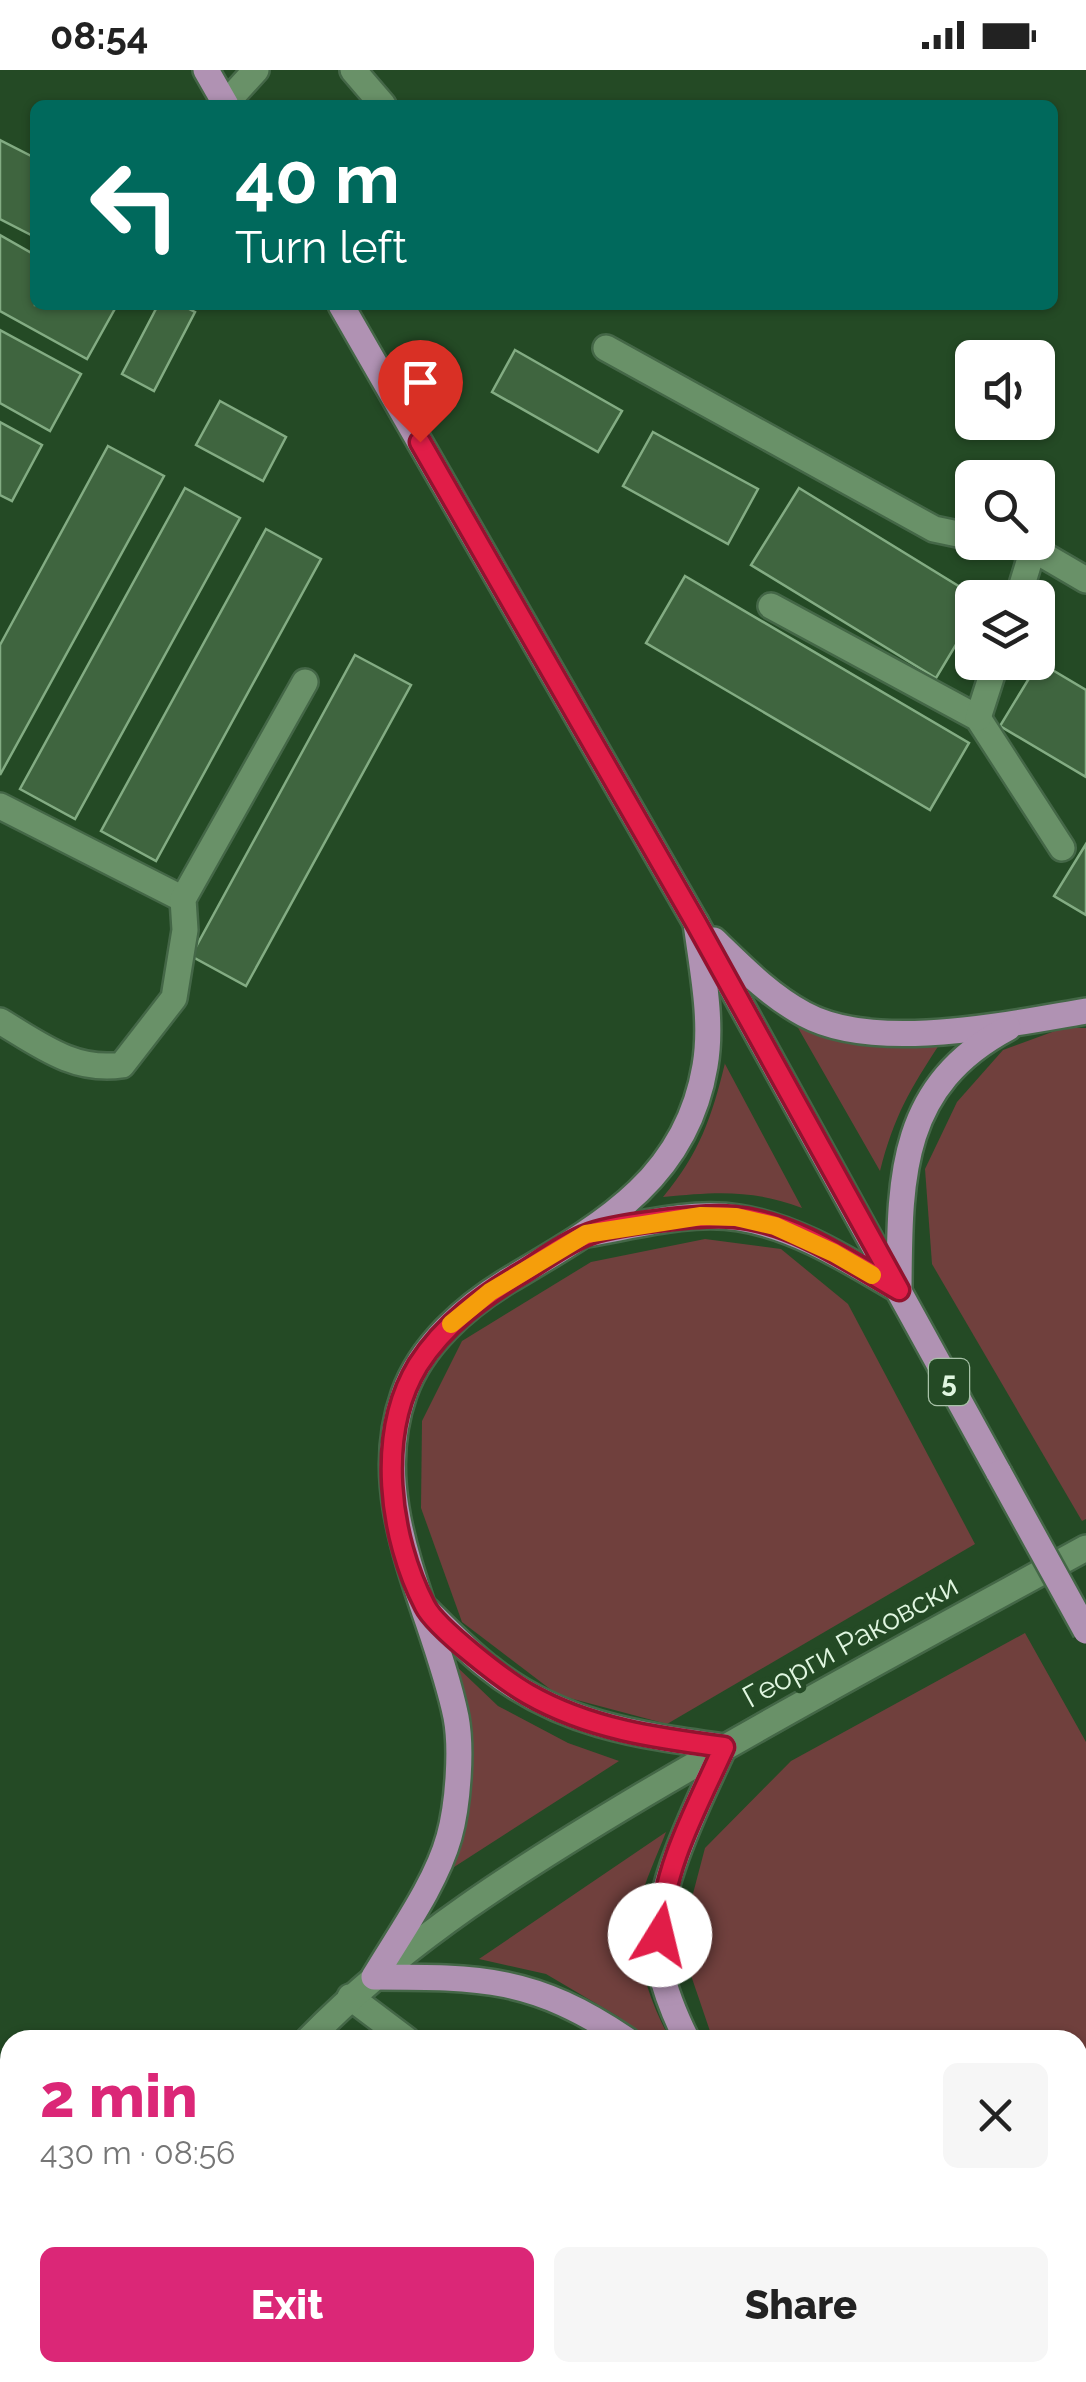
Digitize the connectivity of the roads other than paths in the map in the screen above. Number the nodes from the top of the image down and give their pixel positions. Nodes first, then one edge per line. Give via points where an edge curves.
1 (206, 70) edge
2 (256, 70) edge
3 (353, 70) edge
4 (222, 100) edge
5 (229, 100) edge
6 (379, 100) edge
7 (344, 310) edge
8 (606, 348) dead end
9 (955, 533) edge
10 (1052, 560) edge
11 (1086, 580) edge
12 (771, 606) dead end
13 (990, 680) edge
14 (305, 682) dead end
15 (978, 718) junction
16 (0, 806) edge
17 (1062, 848) dead end
18 (183, 899) junction
19 (696, 923) junction
20 (1086, 1010) edge
21 (0, 1021) edge
22 (1022, 1021) junction
23 (586, 1234) junction
24 (899, 1290) junction
25 (1086, 1548) edge
26 (426, 1610) junction
27 (1086, 1631) edge
28 (724, 1747) junction
29 (374, 1977) junction
30 (350, 1997) junction
31 (318, 2030) edge
32 (394, 2030) edge
33 (609, 2030) edge
34 (682, 2030) edge

1 - 4 main road
2 - 5 street
3 - 6 street
7 - 19 main road, 5
8 - 9 street via 934,529
10 - 11 street
12 - 15 street
13 - 15 street
14 - 18 street
15 - 17 street
16 - 18 street
18 - 21 street via 174,998 122,1065 67,1061
19 - 22 main road via 762,987 806,1016 862,1033
19 - 23 main road via 706,1065 689,1121 670,1159 645,1187
19 - 24 main road, 5
20 - 22 main road
22 - 24 main road via 954,1065 926,1106 900,1195
23 - 24 main road via 736,1217 775,1226
23 - 26 main road via 448,1326 404,1393 392,1484 400,1542
24 - 27 main road, 5, bridge
25 - 28 street, Георги Раковски
26 - 28 main road via 488,1668 578,1720
26 - 29 main road via 457,1720 457,1784 448,1838
28 - 29 street, Георги Раковски via 524,1866
28 - 34 main road via 661,1906 658,1965
29 - 30 street, Георги Раковски
29 - 33 main road via 519,1985
30 - 31 street, Георги Раковски
30 - 32 street

